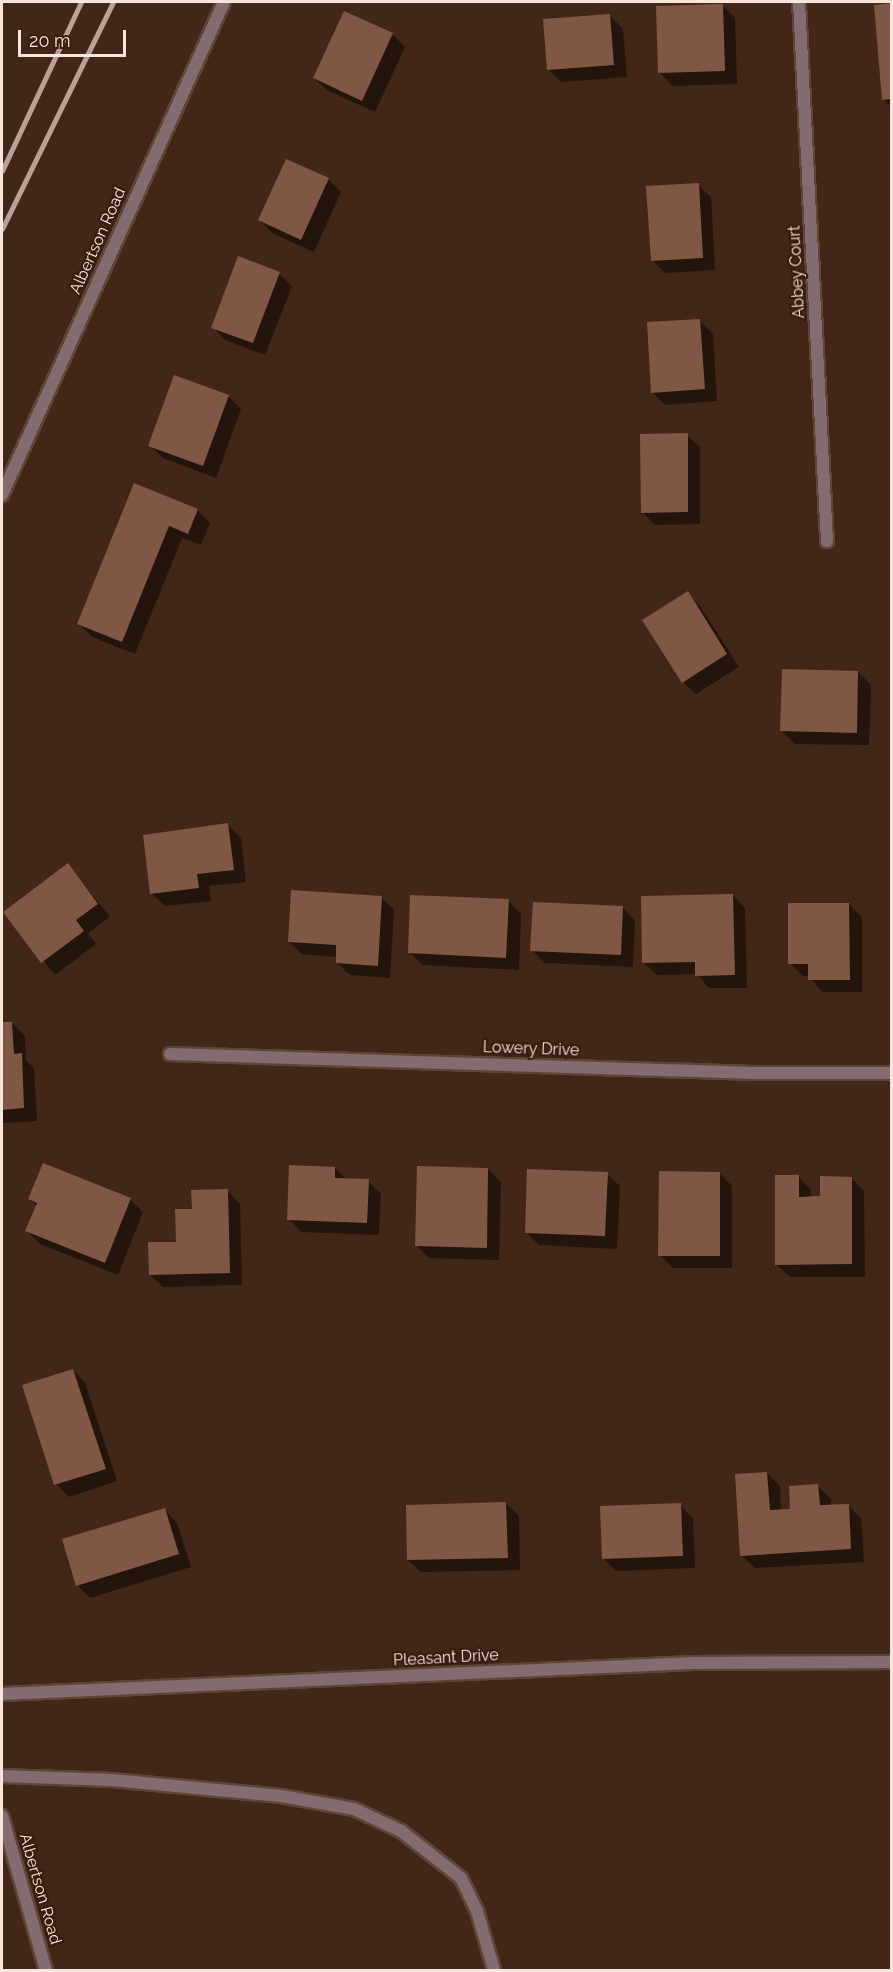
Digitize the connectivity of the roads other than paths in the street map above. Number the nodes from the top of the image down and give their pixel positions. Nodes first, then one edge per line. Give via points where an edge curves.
1 (224, 2) edge
2 (799, 2) edge
3 (2, 495) edge
4 (827, 541) dead end
5 (170, 1054) dead end
6 (891, 1073) edge
7 (891, 1662) edge
8 (2, 1694) edge
9 (2, 1776) edge
10 (2, 1816) edge
11 (46, 1971) edge
12 (494, 1971) edge

1 - 3 street, Albertson Road
2 - 4 street, Abbey Court
5 - 6 street, Lowery Drive via 730,1072
7 - 8 street, Pleasant Drive via 692,1663
9 - 12 street via 112,1780 281,1796 354,1809 401,1831 461,1878 477,1911
10 - 11 street, Albertson Road

